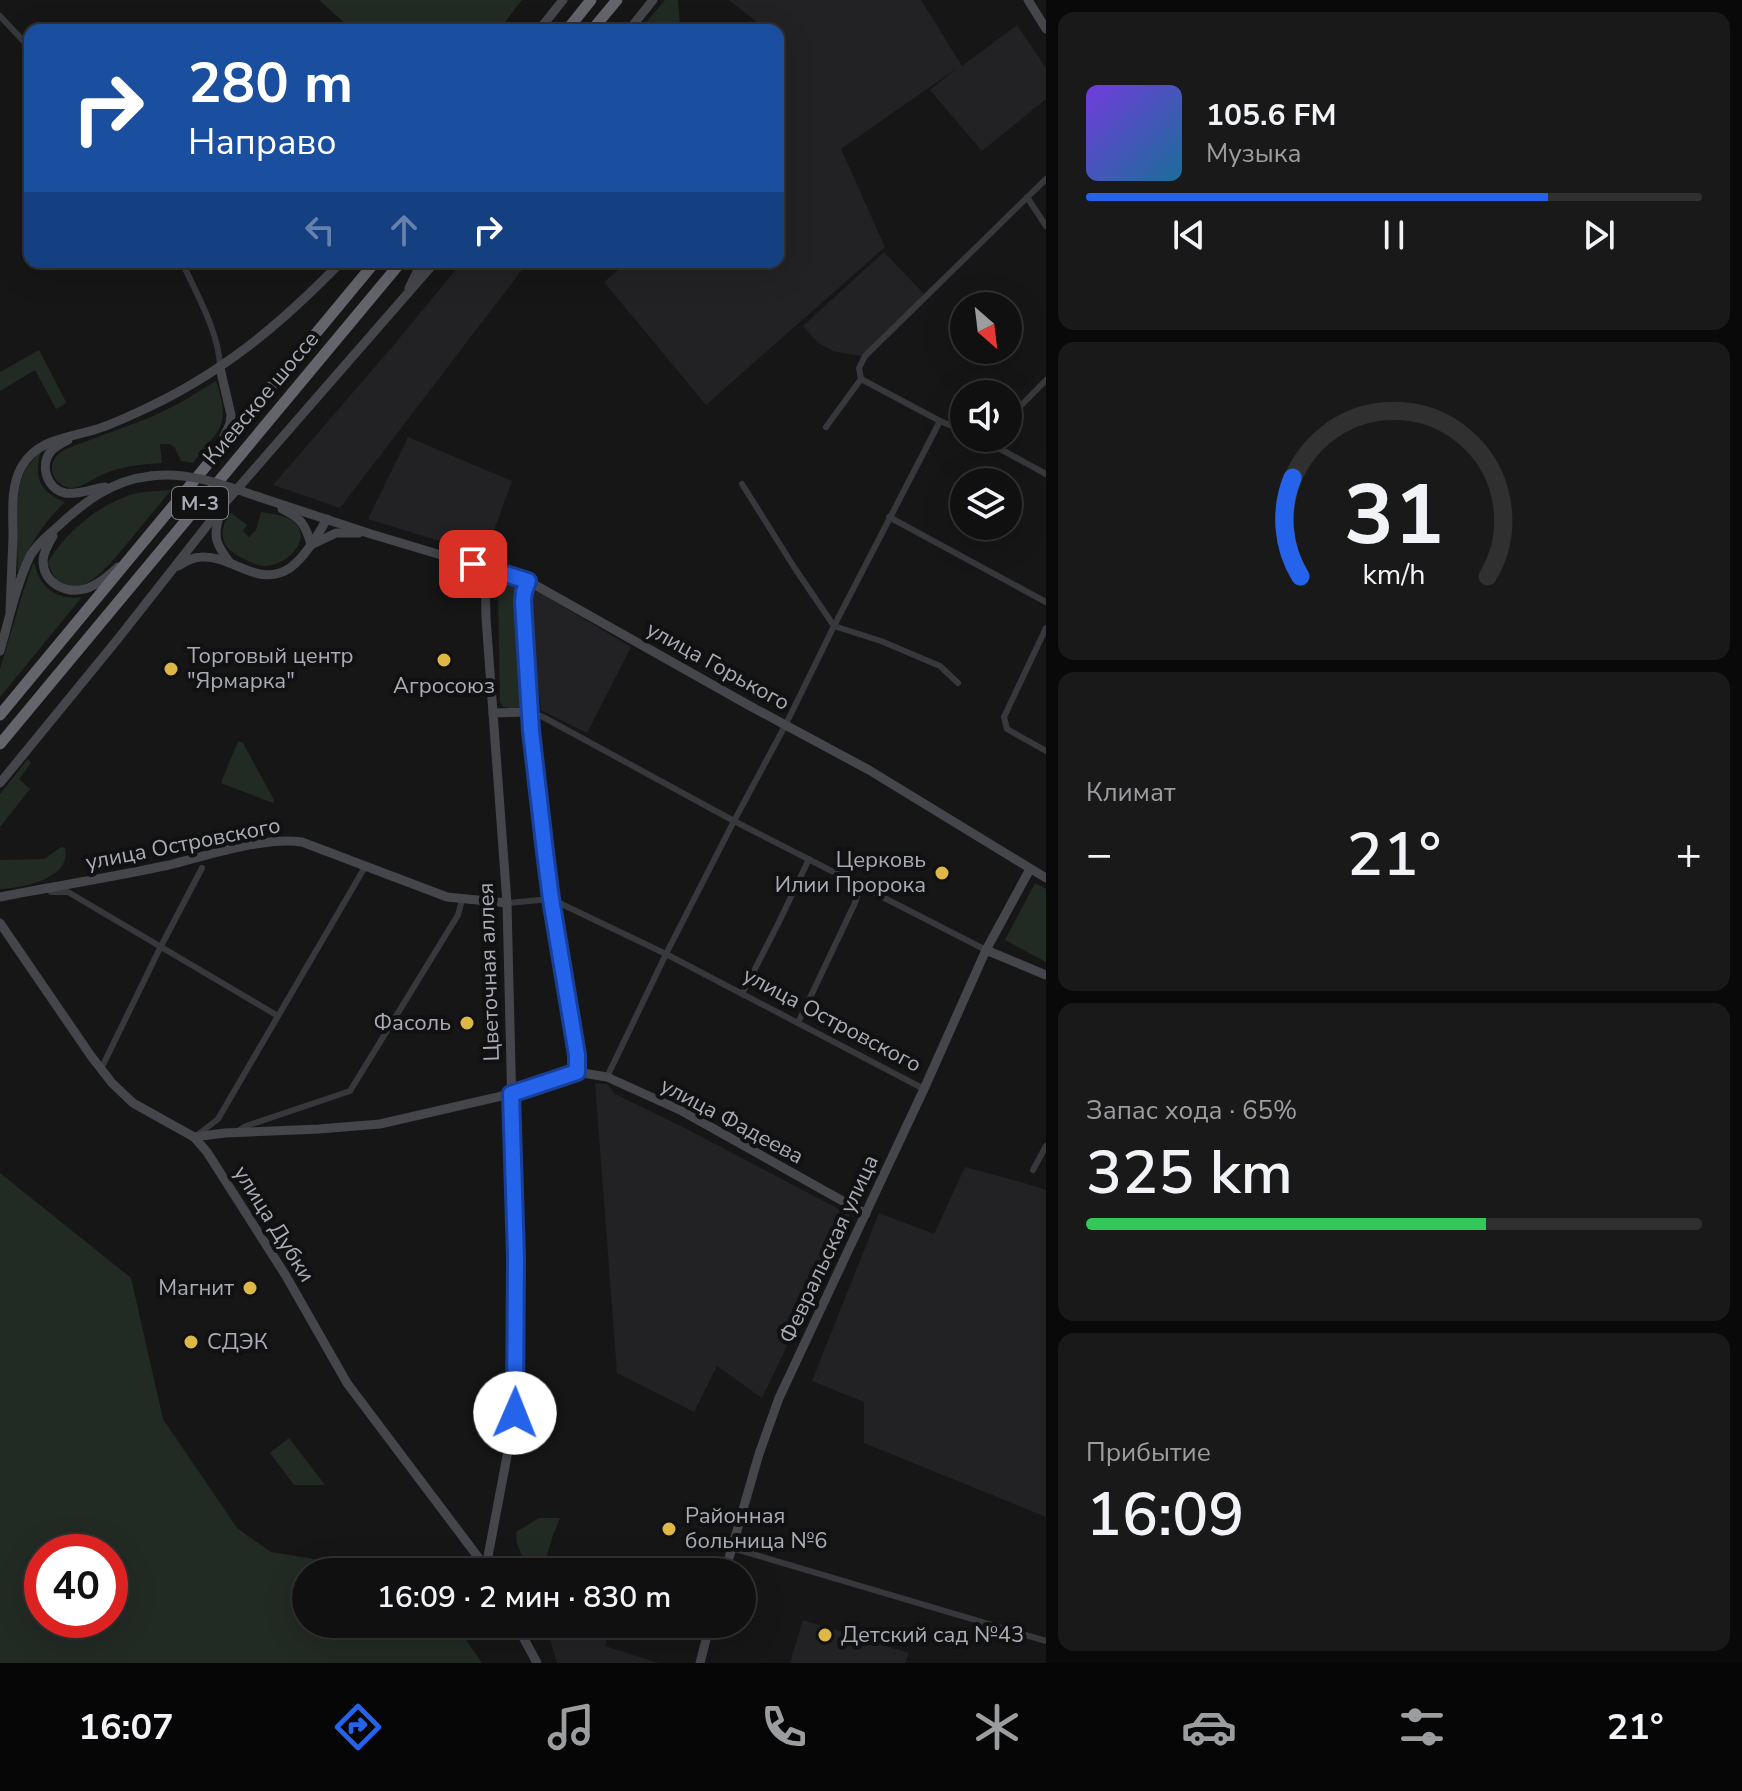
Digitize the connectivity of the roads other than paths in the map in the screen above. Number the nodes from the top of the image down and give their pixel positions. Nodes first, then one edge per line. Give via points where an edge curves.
1 (563, 0) edge
2 (591, 0) edge
3 (617, 0) edge
4 (653, 0) edge
5 (1028, 0) edge
6 (0, 16) edge
7 (1044, 22) edge
8 (544, 24) edge
9 (572, 24) edge
10 (597, 24) edge
11 (634, 24) edge
12 (24, 42) edge
13 (1046, 179) edge
14 (1027, 197) junction
15 (1046, 226) edge
16 (185, 268) edge
17 (335, 268) edge
18 (370, 268) edge
19 (396, 268) edge
20 (419, 268) edge
21 (430, 268) edge
22 (402, 301) junction
23 (220, 368) junction
24 (861, 379) junction
25 (1046, 380) edge
26 (1022, 405) edge
27 (940, 421) junction
28 (950, 425) edge
29 (826, 427) dead end
30 (79, 434) junction
31 (1008, 452) edge
32 (217, 454) junction
33 (1046, 474) edge
34 (742, 484) dead end
35 (112, 486) junction
36 (259, 497) junction
37 (224, 504) junction
38 (889, 517) junction
39 (327, 519) junction
40 (59, 525) junction
41 (371, 534) junction
42 (311, 544) junction
43 (129, 557) junction
44 (230, 563) junction
45 (175, 567) junction
46 (485, 567) junction
47 (528, 581) junction
48 (1046, 602) edge
49 (10, 611) junction
50 (834, 626) junction
51 (1046, 628) edge
52 (0, 651) edge
53 (958, 683) dead end
54 (531, 712) junction
55 (493, 713) junction
56 (0, 715) edge
57 (786, 724) junction
58 (0, 744) edge
59 (1046, 751) edge
60 (0, 783) edge
61 (734, 821) junction
62 (809, 859) junction
63 (365, 867) junction
64 (202, 868) dead end
65 (1030, 869) junction
66 (1046, 878) edge
67 (861, 886) junction
68 (51, 892) dead end
69 (0, 897) edge
70 (551, 899) junction
71 (462, 900) junction
72 (507, 903) junction
73 (0, 923) edge
74 (160, 948) junction
75 (986, 950) junction
76 (666, 954) junction
77 (1046, 975) edge
78 (742, 994) junction
79 (278, 1016) junction
80 (798, 1023) junction
81 (101, 1069) junction
82 (577, 1072) junction
83 (607, 1077) junction
84 (924, 1089) junction
85 (511, 1094) junction
86 (235, 1133) junction
87 (194, 1137) junction
88 (1046, 1146) edge
89 (1033, 1170) dead end
90 (866, 1214) junction
91 (732, 1548) junction
92 (480, 1558) edge
93 (490, 1558) edge
94 (729, 1558) edge
95 (524, 1638) edge
96 (706, 1638) edge
97 (1046, 1641) edge
98 (537, 1663) edge
99 (700, 1663) edge

1 - 8 main road
2 - 9 highway
3 - 10 highway
4 - 11 main road
5 - 7 main road
6 - 12 street
13 - 14 street
14 - 15 street
14 - 24 street via 865,356
16 - 23 street via 215,335
17 - 23 main road via 268,333
18 - 32 highway, Киевское шоссе / М-3
19 - 58 highway, Киевское шоссе / М-3
20 - 22 main road
21 - 22 main road
22 - 37 main road
23 - 30 main road via 150,406
23 - 32 main road via 231,415
24 - 27 street
24 - 29 street
25 - 26 street
27 - 28 street
27 - 38 street
30 - 35 main road via 50,453 49,481 70,493
30 - 49 main road via 39,447 18,476
31 - 33 street
32 - 43 highway, Киевское шоссе / М-3
34 - 50 street
35 - 36 main road, bridge via 165,474
35 - 40 main road
36 - 39 main road
36 - 42 main road via 300,520
37 - 44 main road via 215,534
37 - 45 main road
38 - 48 street
38 - 50 street
39 - 41 main road
39 - 42 main road
40 - 43 main road via 43,559 47,576 60,588 95,585
40 - 49 main road via 31,556
41 - 42 main road via 341,532
41 - 46 main road, улица Горького
42 - 44 main road via 294,565 273,575
43 - 56 highway, Киевское шоссе / М-3
44 - 45 main road via 201,557
45 - 60 main road
46 - 47 main road, улица Горького
46 - 55 main road, Цветочная аллея
47 - 54 main road via 523,601
47 - 57 main road, улица Горького
49 - 52 main road
50 - 53 street via 940,666
50 - 57 street
51 - 59 street via 1004,717 1007,729
54 - 55 main road
54 - 61 street
54 - 70 street
55 - 72 main road, Цветочная аллея
57 - 61 street
57 - 65 main road, улица Горького
61 - 62 street
61 - 76 street
62 - 67 street
62 - 78 street
63 - 69 main road, улица Островского via 289,840
63 - 71 main road, улица Островского
63 - 79 street
64 - 74 street
65 - 66 main road, улица Горького
65 - 75 main road, Февральская улица
67 - 75 street
67 - 80 street
68 - 74 street via 68,892
70 - 72 street
70 - 76 street, улица Островского
70 - 82 street
71 - 72 main road, улица Островского
71 - 86 street via 458,915 350,1091
72 - 85 main road, Цветочная аллея
73 - 81 main road, улица Дубки
74 - 79 street
74 - 81 street
75 - 77 main road
75 - 84 main road, Февральская улица
76 - 78 street, улица Островского
76 - 83 street
78 - 80 street, улица Островского
79 - 87 street via 218,1119
80 - 84 street, улица Островского
81 - 87 main road, улица Дубки via 133,1103
82 - 83 main road, улица Фадеева
82 - 85 main road
83 - 90 main road, улица Фадеева via 682,1111
84 - 90 main road, Февральская улица
85 - 86 main road via 380,1124
85 - 93 main road, Цветочная аллея via 515,1413
86 - 87 main road
87 - 92 main road, улица Дубки via 280,1265 347,1383
88 - 89 street
90 - 91 main road, Февральская улица via 779,1398
91 - 94 main road, Февральская улица
91 - 97 street
95 - 98 main road
96 - 99 main road

